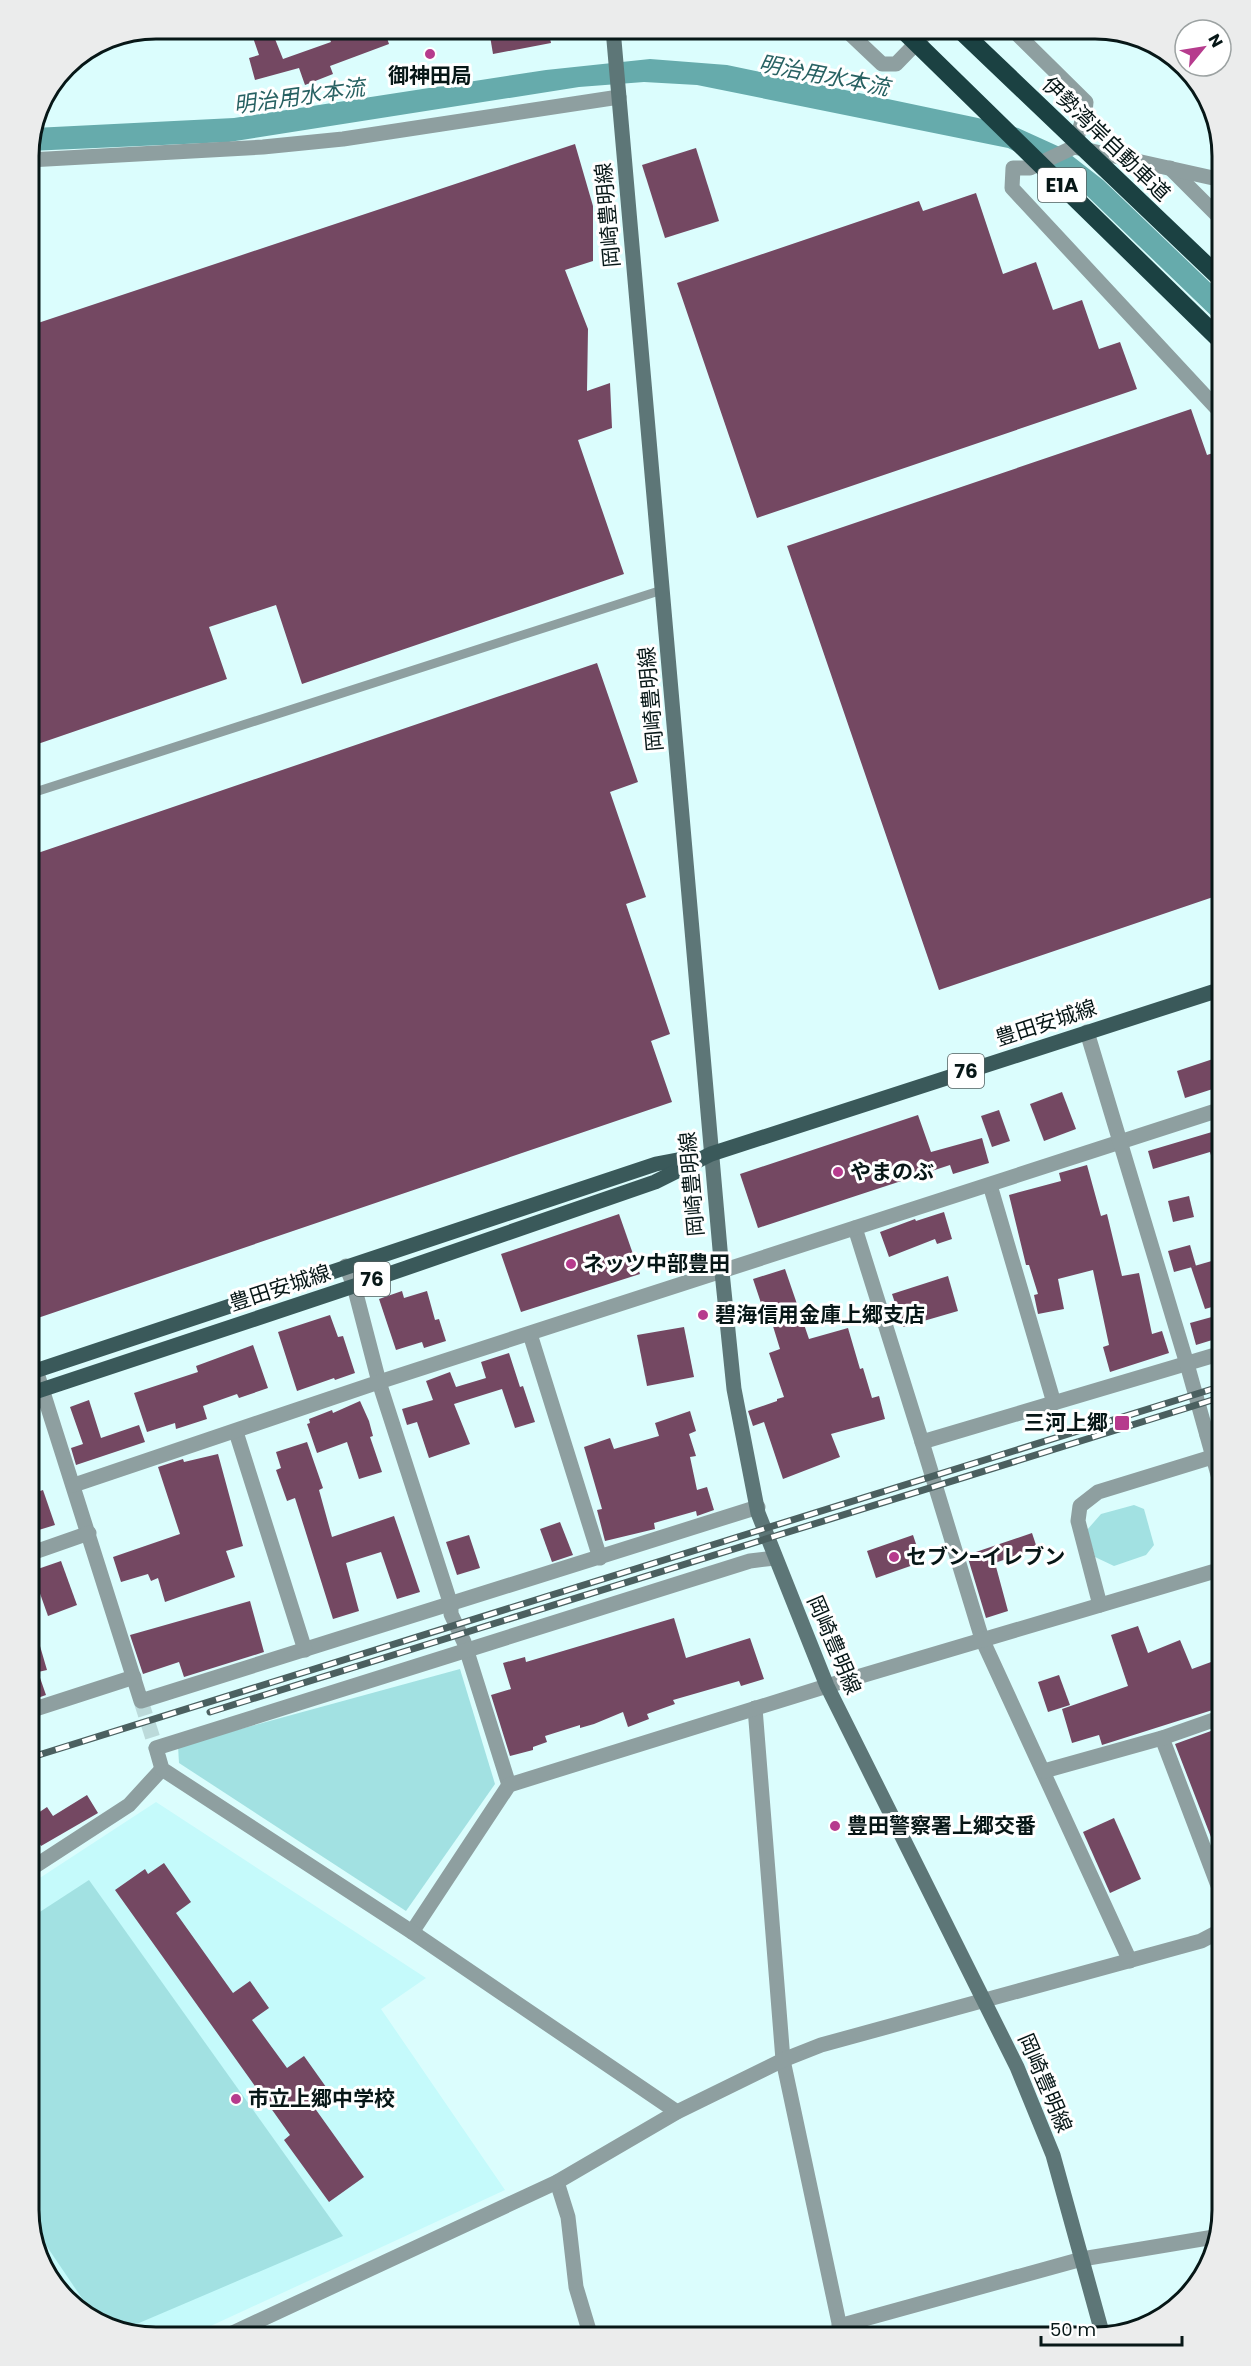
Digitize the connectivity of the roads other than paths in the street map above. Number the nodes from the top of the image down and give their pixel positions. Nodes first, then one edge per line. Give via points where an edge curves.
1 (614, 39) edge
2 (856, 39) edge
3 (912, 39) edge
4 (920, 39) edge
5 (969, 39) edge
6 (1022, 39) edge
7 (618, 93) junction
8 (1072, 148) junction
9 (39, 159) edge
10 (1170, 168) junction
11 (1212, 178) edge
12 (1212, 210) edge
13 (1212, 270) edge
14 (1212, 332) edge
15 (1212, 403) edge
16 (662, 590) junction
17 (39, 791) edge
18 (1212, 992) edge
19 (1086, 1032) junction
20 (1212, 1113) edge
21 (1119, 1142) junction
22 (711, 1154) junction
23 (990, 1185) junction
24 (855, 1228) junction
25 (346, 1266) junction
26 (722, 1272) junction
27 (354, 1286) junction
28 (530, 1334) junction
29 (1212, 1356) edge
30 (1187, 1364) junction
31 (39, 1370) edge
32 (380, 1382) junction
33 (39, 1390) edge
34 (39, 1398) edge
35 (1053, 1402) junction
36 (1212, 1425) edge
37 (236, 1432) junction
38 (922, 1442) junction
39 (1212, 1457) edge
40 (74, 1485) junction
41 (758, 1507) junction
42 (89, 1533) junction
43 (39, 1550) edge
44 (600, 1558) junction
45 (775, 1558) junction
46 (1212, 1572) edge
47 (451, 1605) junction
48 (1100, 1605) junction
49 (982, 1639) junction
50 (305, 1650) junction
51 (467, 1651) junction
52 (134, 1677) junction
53 (828, 1686) junction
54 (39, 1707) edge
55 (755, 1708) junction
56 (1212, 1720) edge
57 (1162, 1738) junction
58 (162, 1769) junction
59 (1044, 1771) junction
60 (509, 1785) junction
61 (39, 1863) edge
62 (1212, 1870) edge
63 (412, 1932) junction
64 (1212, 1935) edge
65 (1130, 1961) junction
66 (985, 2001) junction
67 (783, 2060) junction
68 (676, 2112) junction
69 (557, 2182) junction
70 (1209, 2238) edge
71 (1082, 2259) junction
72 (245, 2327) edge
73 (588, 2327) edge
74 (840, 2327) edge
75 (858, 2327) edge
76 (1100, 2327) edge

1 - 7 main road, 岡崎豊明線
2 - 4 street via 882,64 896,64
3 - 14 highway, E1A, bridge
5 - 13 highway, 伊勢湾岸自動車道 / E1A, bridge
6 - 8 street via 1086,102
7 - 9 street via 448,125 343,139
7 - 16 main road, 岡崎豊明線
8 - 10 street
8 - 15 street via 1030,168 1013,168 1012,188
10 - 11 street
10 - 12 street
16 - 17 lane
16 - 22 main road, 岡崎豊明線
18 - 19 main road, 豊田安城線 / 76
19 - 21 street
19 - 22 main road, 豊田安城線 / 76
20 - 21 street
21 - 23 street
21 - 30 street
22 - 25 main road, 豊田安城線 / 76 via 656,1164
22 - 26 main road, 岡崎豊明線
22 - 27 main road, 豊田安城線 / 76 via 655,1182
23 - 24 street
23 - 35 street
24 - 26 street
24 - 38 street
25 - 27 street
25 - 31 main road, 豊田安城線 / 76
26 - 28 street
26 - 41 main road, 岡崎豊明線 via 734,1389
27 - 32 street
27 - 33 main road, 豊田安城線 / 76
28 - 32 street
28 - 44 street
29 - 30 street
30 - 35 street
30 - 36 street
32 - 37 street
32 - 47 street
34 - 40 street
35 - 38 street
37 - 40 street
37 - 50 street
38 - 49 street
39 - 48 street via 1098,1492 1080,1506 1077,1521
40 - 42 street
41 - 44 street
41 - 45 main road, 岡崎豊明線
42 - 43 street
42 - 52 street
44 - 47 street
45 - 51 street via 750,1561
45 - 53 main road, 岡崎豊明線
46 - 48 street
47 - 50 street
47 - 51 street
48 - 49 street
49 - 53 street
49 - 59 street
50 - 52 street via 141,1701
51 - 58 street via 156,1748
51 - 60 street
52 - 54 street
53 - 55 street
53 - 66 main road, 岡崎豊明線
55 - 60 street
55 - 67 street
56 - 57 street
57 - 59 street
57 - 62 street
58 - 61 street via 129,1805
58 - 63 street
59 - 65 street
60 - 63 street
63 - 68 street
64 - 65 street
65 - 66 street
66 - 67 street via 821,2045
66 - 71 main road, 岡崎豊明線 via 1053,2155
67 - 68 street
67 - 74 street
68 - 69 street
69 - 72 street
69 - 73 street via 568,2217 576,2287
70 - 71 street
71 - 75 street
71 - 76 main road, 岡崎豊明線

